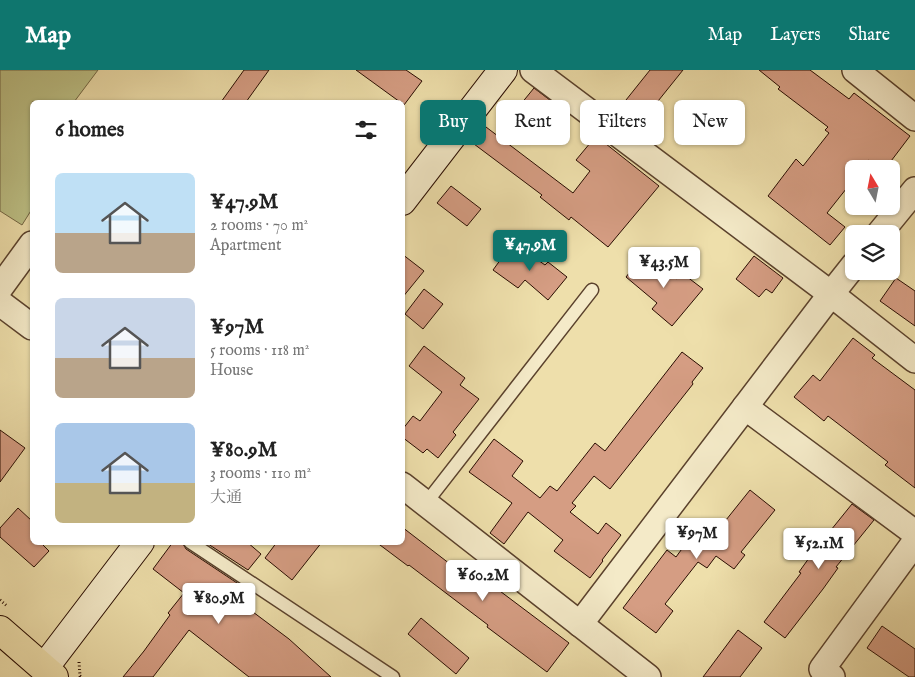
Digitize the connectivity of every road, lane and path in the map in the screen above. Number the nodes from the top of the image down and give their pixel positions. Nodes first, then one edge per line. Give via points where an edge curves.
1 (503, 70) edge
2 (533, 70) edge
3 (855, 70) edge
4 (915, 118) edge
5 (915, 190) edge
6 (405, 197) edge
7 (887, 225) edge
8 (30, 247) edge
9 (845, 276) edge
10 (0, 288) edge
11 (592, 290) dead end
12 (830, 294) junction
13 (0, 303) edge
14 (30, 326) edge
15 (915, 360) edge
16 (745, 406) junction
17 (405, 487) edge
18 (426, 503) junction
19 (915, 533) edge
20 (915, 542) edge
21 (138, 545) edge
22 (195, 545) edge
23 (580, 624) junction
24 (0, 630) edge
25 (49, 672) edge
26 (393, 677) edge
27 (648, 677) edge
28 (832, 677) edge

1 - 6 street
2 - 12 street
3 - 4 street
5 - 7 street
8 - 10 street
9 - 12 street
11 - 18 lane
12 - 15 street
12 - 16 street
13 - 14 street
16 - 19 street
16 - 23 street
17 - 18 street
18 - 23 street
20 - 28 street via 822,669
21 - 25 street
22 - 26 lane
23 - 27 street
24 - 25 main road

